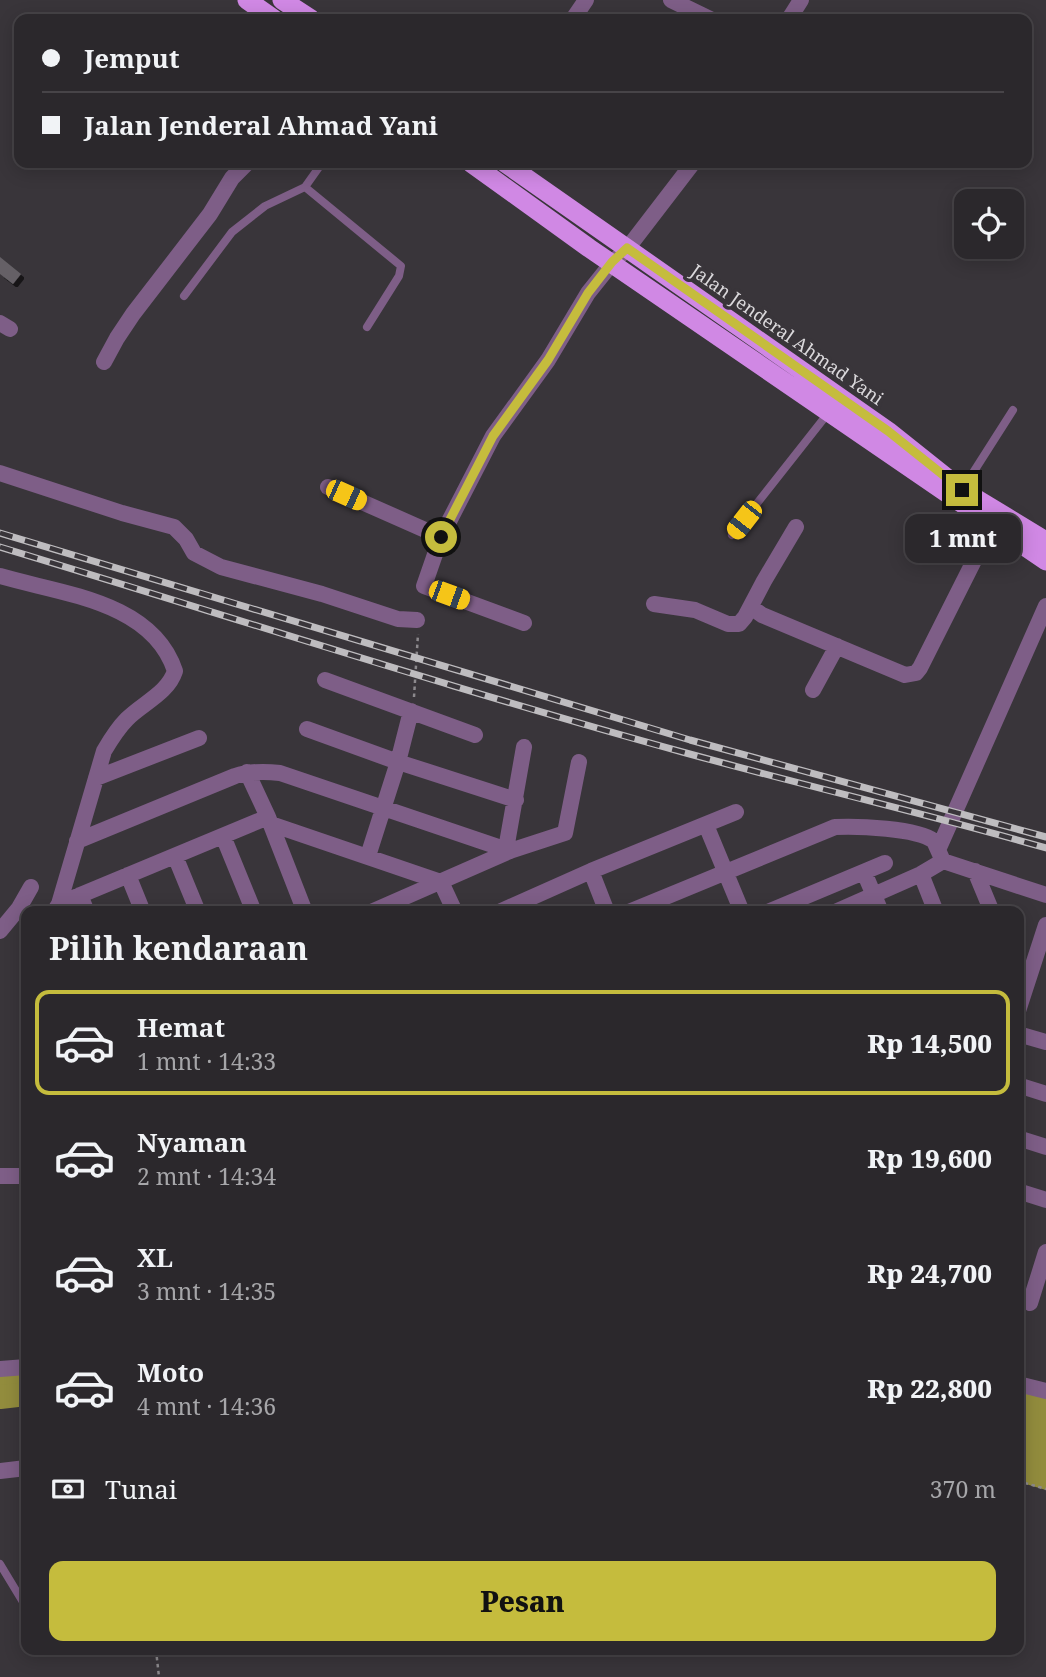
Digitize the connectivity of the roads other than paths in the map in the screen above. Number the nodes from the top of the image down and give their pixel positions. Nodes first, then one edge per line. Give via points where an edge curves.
1 (247, 0) edge
2 (282, 0) edge
3 (671, 0) edge
4 (267, 14) edge
5 (303, 14) edge
6 (700, 14) edge
7 (242, 168) edge
8 (318, 168) edge
9 (478, 168) edge
10 (512, 168) edge
11 (689, 168) edge
12 (305, 187) junction
13 (627, 248) junction
14 (612, 262) junction
15 (184, 296) dead end
16 (367, 327) dead end
17 (104, 362) dead end
18 (1013, 410) dead end
19 (829, 412) junction
20 (0, 473) edge
21 (328, 487) dead end
22 (962, 490) junction
23 (992, 525) junction
24 (796, 527) dead end
25 (732, 536) dead end
26 (441, 537) junction
27 (1046, 541) edge
28 (1046, 561) edge
29 (0, 576) edge
30 (654, 604) dead end
31 (1046, 606) edge
32 (751, 607) junction
33 (417, 620) road end
34 (524, 623) dead end
35 (837, 646) junction
36 (325, 680) dead end
37 (813, 690) dead end
38 (411, 711) junction
39 (307, 729) dead end
40 (475, 735) dead end
41 (199, 738) dead end
42 (524, 747) dead end
43 (398, 762) junction
44 (579, 762) dead end
45 (247, 772) junction
46 (96, 778) junction
47 (516, 800) junction
48 (384, 809) junction
49 (736, 812) dead end
50 (269, 821) junction
51 (706, 825) junction
52 (223, 836) junction
53 (77, 841) junction
54 (508, 850) junction
55 (174, 856) junction
56 (368, 856) junction
57 (941, 856) junction
58 (885, 863) dead end
59 (591, 871) junction
60 (975, 871) junction
61 (725, 872) junction
62 (864, 872) junction
63 (921, 874) junction
64 (128, 875) junction
65 (441, 882) junction
66 (1005, 882) junction
67 (31, 887) dead end
68 (80, 895) junction
69 (874, 895) junction
70 (1046, 895) edge
71 (24, 906) edge
72 (57, 906) edge
73 (60, 906) edge
74 (84, 906) edge
75 (141, 906) edge
76 (195, 906) edge
77 (252, 906) edge
78 (303, 906) edge
79 (385, 906) edge
80 (452, 906) edge
81 (512, 906) edge
82 (605, 906) edge
83 (643, 906) edge
84 (739, 906) edge
85 (782, 906) edge
86 (849, 906) edge
87 (879, 906) edge
88 (934, 906) edge
89 (992, 906) edge
90 (997, 906) edge
91 (21, 911) edge
92 (1046, 925) edge
93 (0, 931) edge
94 (1024, 993) edge
95 (1024, 1036) edge
96 (1046, 1042) edge
97 (1024, 1087) edge
98 (1046, 1094) edge
99 (1024, 1140) edge
100 (1046, 1147) edge
101 (0, 1176) edge
102 (21, 1176) edge
103 (1024, 1193) edge
104 (1046, 1200) edge
105 (1046, 1252) edge
106 (1030, 1303) dead end
107 (21, 1367) edge
108 (0, 1369) edge
109 (1024, 1386) edge
110 (1046, 1391) edge
111 (21, 1469) edge
112 (0, 1471) edge
113 (0, 1564) edge
114 (21, 1599) edge

1 - 4 highway
2 - 5 highway
3 - 6 street
7 - 17 street via 133,314
8 - 12 lane
9 - 14 highway
10 - 13 highway, Jalan Jenderal Ahmad Yani
11 - 13 street
12 - 15 lane via 265,206 232,232
12 - 16 lane via 401,266
13 - 14 street
13 - 22 highway, Jalan Jenderal Ahmad Yani via 888,431
14 - 19 highway
14 - 26 street via 493,436
18 - 22 lane
19 - 23 highway
19 - 25 lane
20 - 33 street via 174,527 194,553 221,567 398,619
21 - 26 street
22 - 27 highway, Jalan Jenderal Ahmad Yani
23 - 28 highway
23 - 35 street via 916,673 905,674
24 - 32 street
26 - 34 street via 424,586
29 - 46 street via 122,611 165,651 175,671 167,687 113,735
30 - 32 street via 695,610 733,626 742,622
31 - 57 street
32 - 35 street
35 - 37 street
36 - 38 street
38 - 40 street
38 - 43 street
39 - 43 street
41 - 46 street
42 - 47 street
43 - 47 street
43 - 48 street
44 - 54 street via 565,832
45 - 48 street via 280,773
45 - 50 street
45 - 53 street
46 - 53 street
47 - 54 street
48 - 54 street
48 - 56 street
49 - 51 street
50 - 52 street
50 - 56 street
50 - 78 street
51 - 59 street
51 - 61 street
52 - 55 street
52 - 77 street
53 - 72 street
54 - 65 street
55 - 64 street
55 - 76 street
56 - 65 street
57 - 60 street
57 - 61 street via 934,841 924,835 835,827
57 - 63 street
58 - 62 street
59 - 81 street
59 - 82 street
60 - 66 street
60 - 89 street
61 - 83 street
61 - 84 street
62 - 69 street
62 - 85 street
63 - 69 street
63 - 88 street
64 - 68 street
64 - 75 street
65 - 79 street
65 - 80 street
66 - 70 street
66 - 90 street
67 - 71 street
68 - 73 street
68 - 74 street
69 - 86 street
69 - 87 street
91 - 93 street
92 - 94 street
95 - 96 street
97 - 98 street
99 - 100 street
101 - 102 street
103 - 104 street
105 - 106 street
107 - 108 street
109 - 110 street
111 - 112 street
113 - 114 lane

